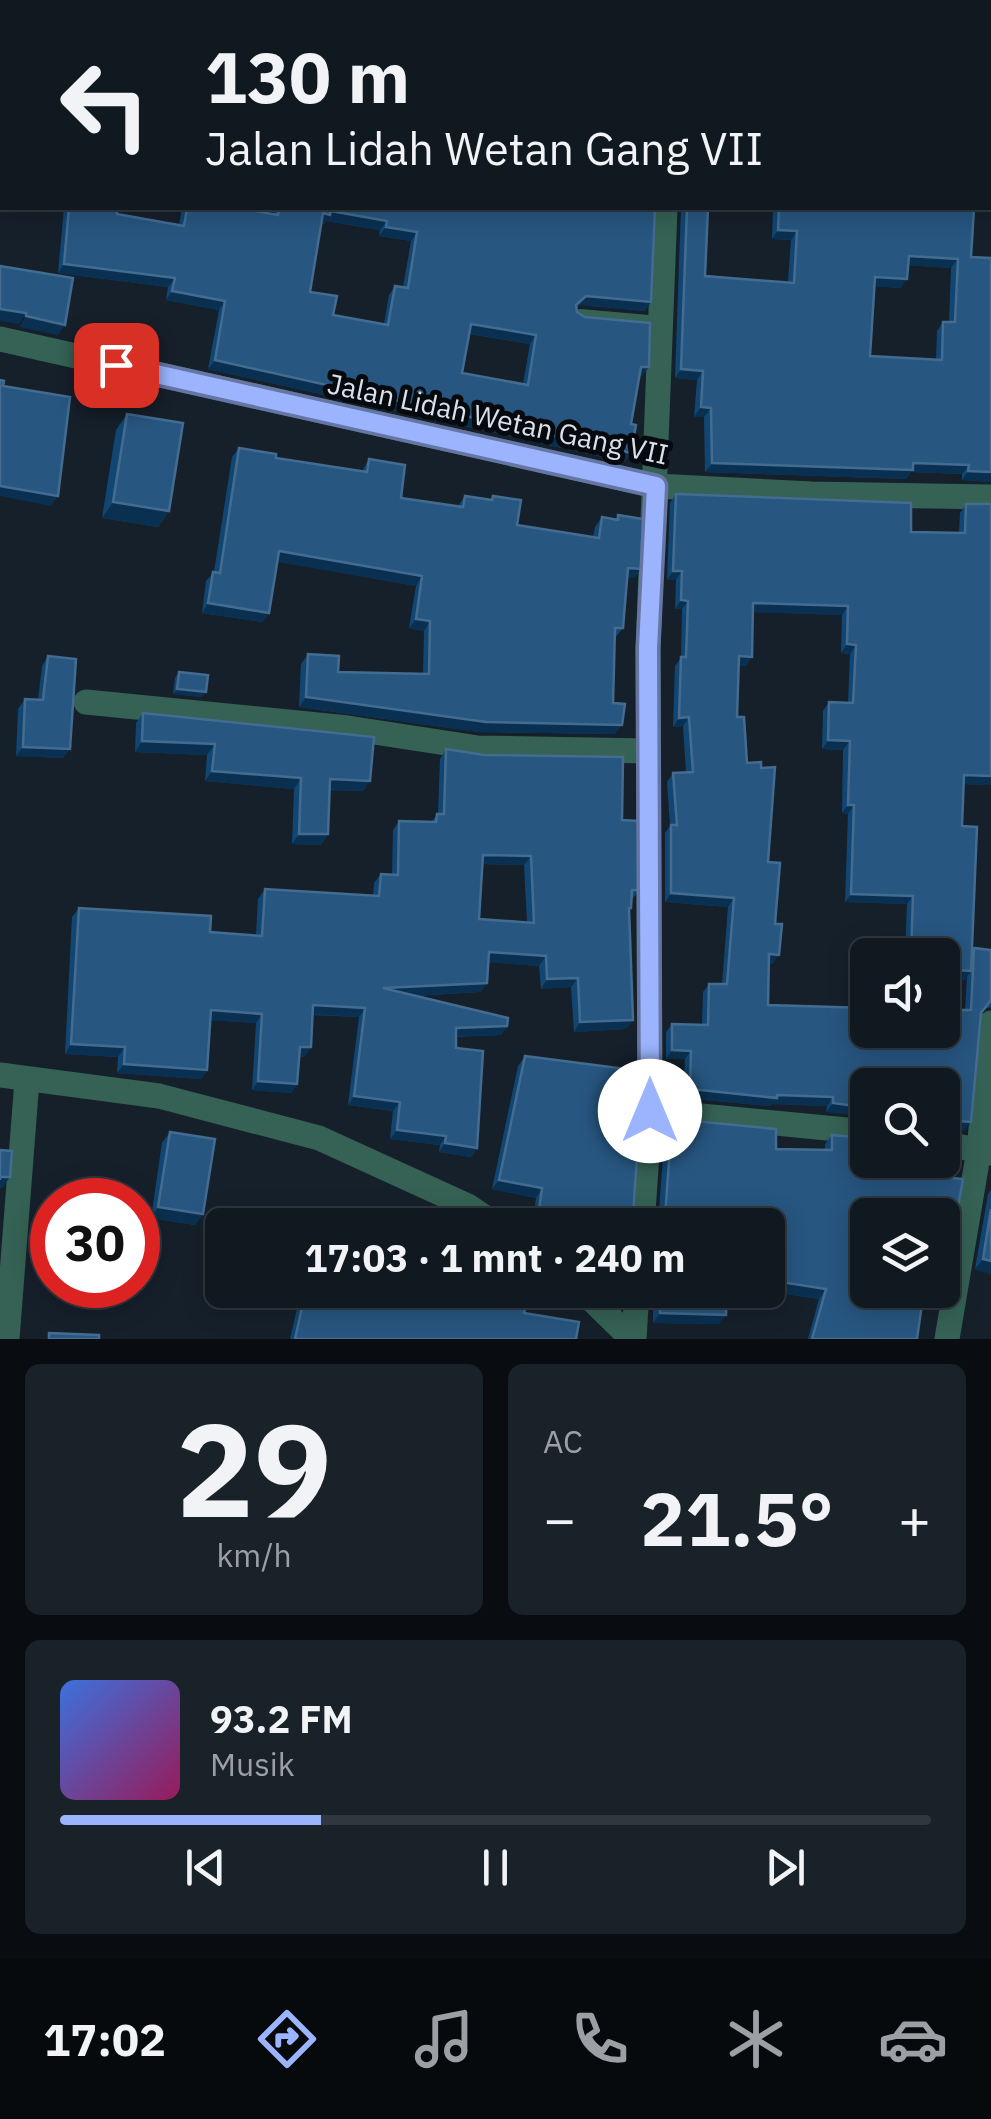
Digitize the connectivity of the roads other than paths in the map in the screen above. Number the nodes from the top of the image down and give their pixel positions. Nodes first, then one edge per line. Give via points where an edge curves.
1 (664, 210) edge
2 (580, 316) edge
3 (660, 323) junction
4 (0, 340) edge
5 (656, 486) junction
6 (991, 497) edge
7 (86, 702) dead end
8 (648, 751) junction
9 (991, 1023) edge
10 (0, 1076) edge
11 (27, 1080) junction
12 (650, 1111) junction
13 (850, 1130) edge
14 (960, 1147) edge
15 (985, 1152) edge
16 (471, 1208) edge
17 (643, 1208) edge
18 (601, 1308) edge
19 (636, 1308) edge
20 (8, 1339) edge
21 (633, 1339) edge
22 (947, 1339) edge

1 - 3 street
2 - 3 lane
3 - 5 street
4 - 5 street, Jalan Lidah Wetan Gang VII
5 - 6 street, Jalan Lidah Wetan Gang VII
5 - 8 street
7 - 8 street via 478,748
8 - 12 street
9 - 15 street
10 - 11 street
11 - 16 street via 159,1096 320,1138
11 - 20 street
12 - 13 street
12 - 17 street
14 - 15 street
15 - 22 street
18 - 21 street
19 - 21 street

